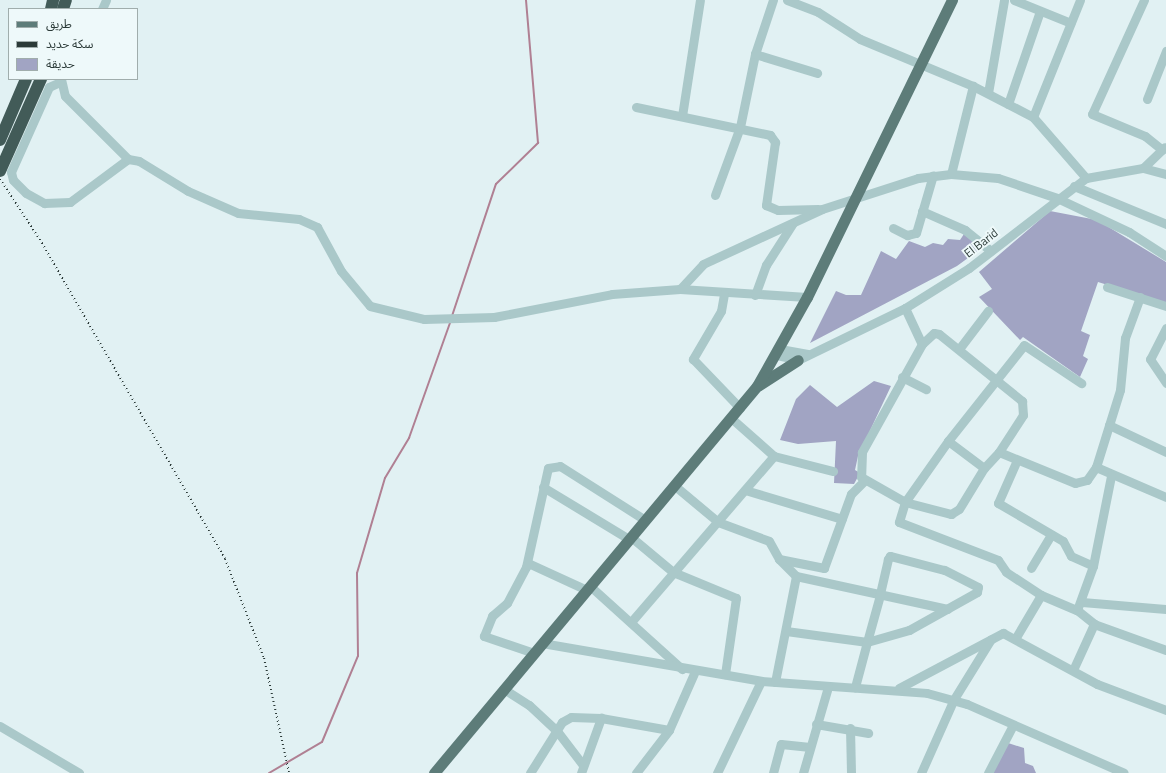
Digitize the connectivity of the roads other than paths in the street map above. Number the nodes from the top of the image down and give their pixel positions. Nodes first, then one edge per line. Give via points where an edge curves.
1 (700, 0) edge
2 (773, 0) edge
3 (787, 0) edge
4 (952, 0) edge
5 (1004, 0) edge
6 (1014, 0) edge
7 (1080, 0) edge
8 (1144, 0) edge
9 (1040, 10) junction
10 (1071, 23) junction
11 (1166, 51) edge
12 (755, 54) junction
13 (920, 65) junction
14 (817, 73) dead end
15 (26, 80) edge
16 (41, 80) edge
17 (60, 80) edge
18 (973, 86) junction
19 (988, 93) junction
20 (1148, 99) dead end
21 (1008, 104) junction
22 (636, 107) dead end
23 (682, 116) junction
24 (1033, 117) junction
25 (740, 127) junction
26 (0, 140) edge
27 (1164, 148) edge
28 (128, 159) junction
29 (1, 168) edge
30 (1143, 168) junction
31 (950, 174) junction
32 (1166, 174) edge
33 (933, 175) junction
34 (1086, 178) junction
35 (1074, 186) junction
36 (715, 195) dead end
37 (856, 196) junction
38 (1057, 198) junction
39 (822, 209) junction
40 (922, 211) junction
41 (793, 223) junction
42 (1166, 224) edge
43 (893, 228) dead end
44 (991, 251) junction
45 (1166, 256) edge
46 (1107, 287) dead end
47 (680, 289) junction
48 (724, 294) junction
49 (755, 295) junction
50 (808, 297) junction
51 (1140, 297) junction
52 (1166, 306) edge
53 (905, 308) junction
54 (988, 311) dead end
55 (1165, 333) edge
56 (922, 344) junction
57 (959, 349) junction
58 (778, 352) junction
59 (811, 354) junction
60 (798, 360) junction
61 (902, 377) junction
62 (995, 379) junction
63 (1082, 383) dead end
64 (1166, 383) edge
65 (757, 386) junction
66 (926, 389) dead end
67 (740, 408) junction
68 (731, 418) junction
69 (1109, 425) junction
70 (948, 441) junction
71 (999, 452) junction
72 (1166, 452) edge
73 (774, 456) junction
74 (1017, 460) junction
75 (984, 468) junction
76 (1096, 468) junction
77 (833, 471) dead end
78 (1111, 476) junction
79 (864, 481) junction
80 (675, 486) junction
81 (543, 487) junction
82 (745, 490) junction
83 (1166, 497) edge
84 (905, 502) junction
85 (842, 519) junction
86 (645, 520) junction
87 (718, 522) junction
88 (1051, 535) junction
89 (630, 538) junction
90 (779, 559) junction
91 (528, 563) junction
92 (1093, 566) junction
93 (824, 568) junction
94 (1031, 568) dead end
95 (673, 572) junction
96 (796, 576) junction
97 (820, 582) junction
98 (589, 588) junction
99 (880, 595) junction
100 (1041, 595) junction
101 (1082, 602) junction
102 (947, 609) junction
103 (1166, 609) edge
104 (1077, 610) junction
105 (631, 622) junction
106 (1094, 624) junction
107 (786, 631) junction
108 (991, 638) junction
109 (1015, 639) junction
110 (867, 642) junction
111 (542, 643) junction
112 (1166, 650) edge
113 (534, 653) junction
114 (682, 669) junction
115 (1073, 670) junction
116 (695, 671) junction
117 (725, 674) junction
118 (761, 681) junction
119 (775, 682) junction
120 (828, 687) junction
121 (855, 687) junction
122 (899, 688) junction
123 (504, 689) junction
124 (954, 699) junction
125 (1166, 710) edge
126 (601, 718) junction
127 (816, 724) junction
128 (1013, 725) junction
129 (0, 726) edge
130 (850, 728) junction
131 (669, 730) junction
132 (557, 731) junction
133 (868, 733) dead end
134 (810, 747) junction
135 (582, 769) edge
136 (79, 773) edge
137 (434, 773) edge
138 (530, 773) edge
139 (636, 773) edge
140 (717, 773) edge
141 (773, 773) edge
142 (803, 773) edge
143 (851, 773) edge
144 (922, 773) edge
145 (988, 773) edge
146 (1124, 773) edge

1 - 23 street
2 - 12 street
3 - 13 street via 818,12 860,39
4 - 13 main road
5 - 19 street
6 - 9 street
7 - 10 street
8 - 27 street via 1092,114 1145,136
9 - 10 street
9 - 21 street
10 - 24 street
11 - 20 street
12 - 14 street
12 - 25 street
13 - 18 street
13 - 37 main road
15 - 26 highway
16 - 29 highway
17 - 28 street via 65,96
17 - 28 street via 49,87 12,172 20,188 44,203 70,202
18 - 19 street
18 - 31 street
19 - 21 street
21 - 24 street
22 - 23 street
23 - 25 street
24 - 34 street
25 - 36 street
25 - 39 street via 766,133 775,142 766,196 768,206 778,210
27 - 30 street
28 - 47 street via 143,163 188,191 238,213 298,219 317,227 341,271 370,306 411,317 451,321 494,317 612,294
30 - 32 street, El Barid
30 - 34 street, El Barid
31 - 33 street
31 - 38 street via 998,178
33 - 37 street
33 - 40 street
34 - 35 street, El Barid
35 - 38 street, El Barid
35 - 42 street
37 - 39 street
37 - 50 main road
38 - 44 street, El Barid
38 - 45 street via 1129,232
39 - 41 street
40 - 43 street via 914,234
40 - 44 street via 965,230
41 - 47 street via 703,264
41 - 49 street via 766,265
44 - 53 street, El Barid
46 - 51 street
47 - 48 street
48 - 49 street
48 - 67 street via 721,311 693,359
49 - 50 street
50 - 58 main road
51 - 52 street
51 - 69 street via 1125,338 1124,370
53 - 56 street
53 - 59 street, El Barid
54 - 57 street
55 - 64 street via 1150,359
56 - 57 street via 936,332
56 - 61 street
57 - 62 street
58 - 59 street
58 - 60 street
58 - 65 main road
59 - 60 street, El Barid
60 - 65 main road
61 - 66 street
61 - 79 street via 862,452 861,474
62 - 63 street via 1026,345 1066,376
62 - 70 street
62 - 71 street via 1025,408
65 - 67 main road
67 - 68 main road
68 - 73 street
68 - 80 main road
69 - 72 street
69 - 76 street
70 - 75 street
70 - 84 street
71 - 74 street
71 - 75 street
73 - 77 street
73 - 82 street
74 - 76 street via 1075,483 1084,482
74 - 88 street via 997,502
75 - 84 street via 955,512 942,513
76 - 78 street
78 - 83 street
78 - 92 street
79 - 84 street
79 - 85 street via 852,491
80 - 86 main road
80 - 87 street
81 - 86 street via 548,468 556,465
81 - 89 street
81 - 91 street
82 - 85 street
82 - 87 street
84 - 100 street via 899,522 901,526 998,560 1006,572
85 - 93 street
86 - 89 main road
87 - 90 street via 769,541
87 - 95 street
88 - 92 street via 1064,542 1071,556
88 - 94 street
89 - 95 street
89 - 98 main road
90 - 93 street
90 - 96 street
91 - 98 street
91 - 113 street via 507,603 492,616 484,636
92 - 101 street
93 - 97 street
95 - 105 street
95 - 117 street via 736,598
96 - 97 street
96 - 107 street
97 - 99 street
98 - 105 street
98 - 111 main road
99 - 102 street
99 - 102 street via 888,559 895,556 944,570 978,587 977,592
99 - 110 street
100 - 104 street
100 - 109 street
101 - 103 street
101 - 104 street
102 - 110 street via 909,630
104 - 106 street
105 - 114 street
106 - 112 street
106 - 115 street
107 - 110 street
107 - 119 street
108 - 109 street via 1003,633
108 - 122 street
108 - 124 street
109 - 115 street
110 - 121 street
111 - 113 main road
111 - 114 street
113 - 123 main road
114 - 116 street
115 - 125 street via 1129,699
116 - 117 street
116 - 131 street
117 - 118 street
118 - 119 street
118 - 140 street
119 - 120 street
120 - 121 street
120 - 127 street
121 - 122 street
122 - 124 street
123 - 132 street via 529,705
123 - 137 main road
124 - 128 street
124 - 144 street
126 - 131 street
126 - 132 street via 571,717
126 - 135 street
127 - 130 street
127 - 134 street
128 - 145 street
128 - 146 street
129 - 136 street
130 - 133 street
130 - 143 street
131 - 139 street
132 - 135 street
132 - 138 street
134 - 141 street via 781,744
134 - 142 street

